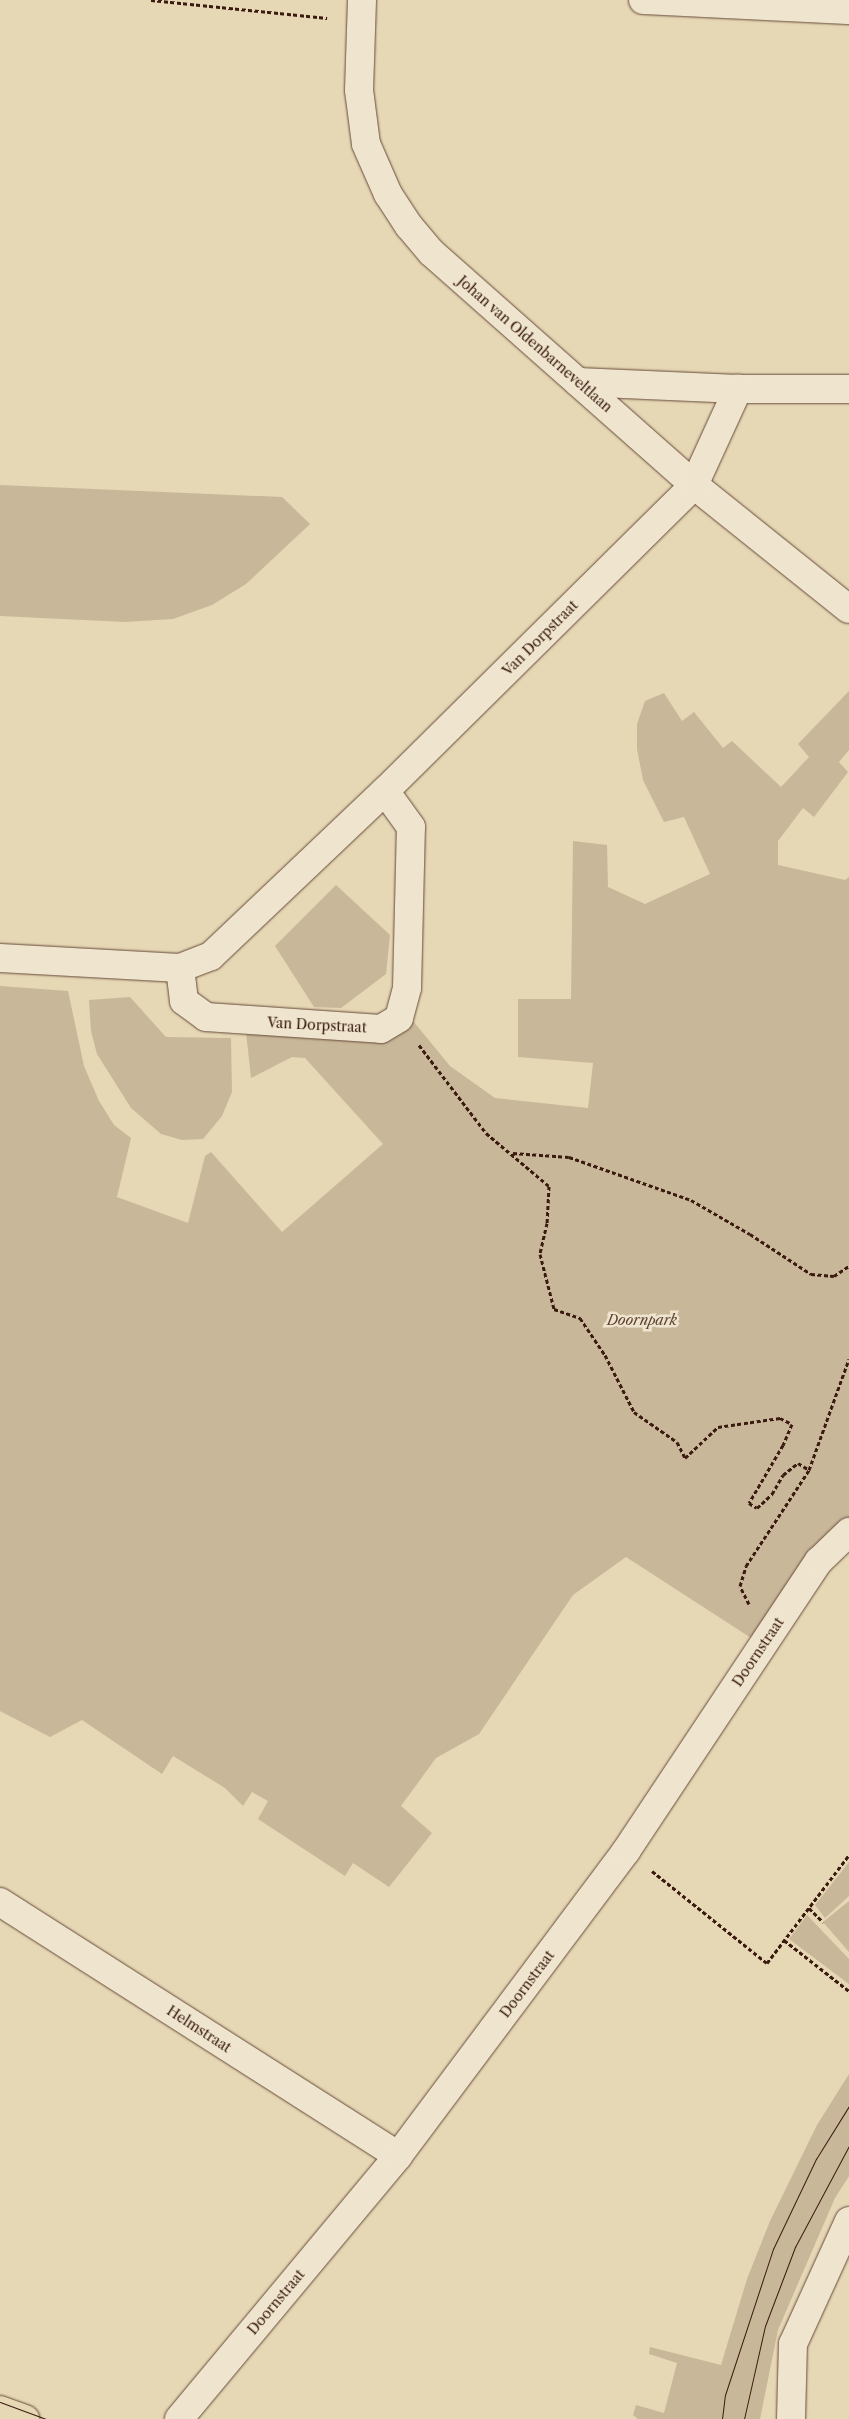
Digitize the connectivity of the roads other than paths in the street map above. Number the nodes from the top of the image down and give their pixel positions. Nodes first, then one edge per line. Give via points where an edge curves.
1 (642, 0) edge
2 (849, 10) edge
3 (361, 11) edge
4 (578, 382) junction
5 (738, 389) junction
6 (849, 389) edge
7 (694, 485) junction
8 (849, 609) edge
9 (385, 791) junction
10 (0, 958) edge
11 (180, 968) junction
12 (847, 1536) edge
13 (0, 1902) edge
14 (398, 2156) junction
15 (849, 2221) edge
16 (0, 2410) edge
17 (24, 2419) edge
18 (180, 2419) edge
19 (791, 2419) edge

1 - 2 street
3 - 4 street, Johan van Oldenbarneveltlaan via 359,90 366,144 388,194 432,254
4 - 5 street
4 - 7 street, Johan van Oldenbarneveltlaan
5 - 6 street
5 - 7 street
7 - 8 street, Johan van Oldenbarneveltlaan
7 - 9 street, Van Dorpstraat
9 - 11 street, Van Dorpstraat via 231,940 211,956
9 - 11 street, Van Dorpstraat via 411,827 407,988 399,1018 381,1029 206,1017 184,1001
10 - 11 street, Van Dorpstraat
12 - 14 street, Doornstraat via 819,1561 626,1851
13 - 14 street, Helmstraat
14 - 18 street, Doornstraat
15 - 19 street via 793,2344
16 - 17 main road

